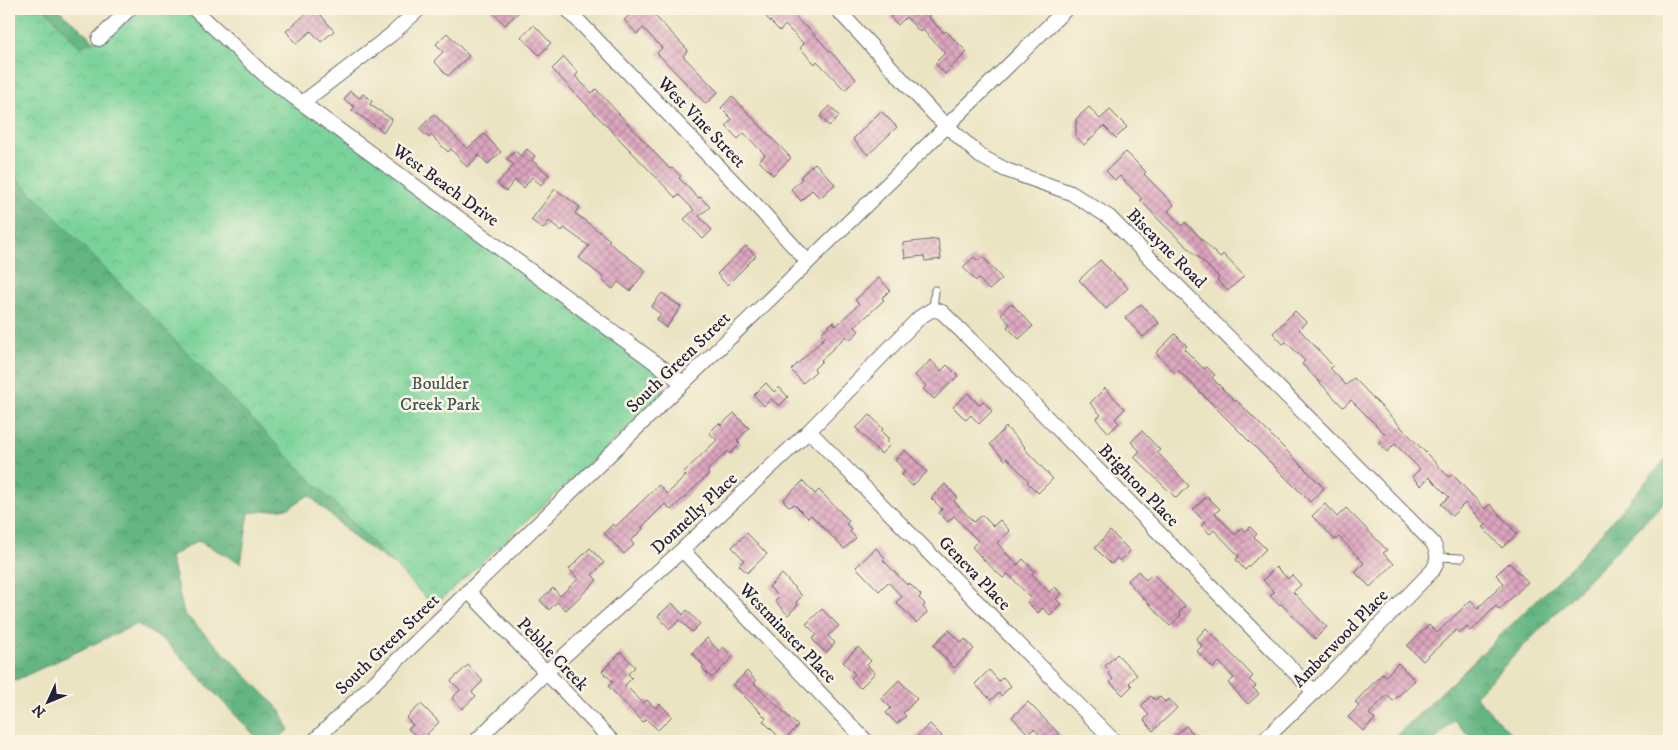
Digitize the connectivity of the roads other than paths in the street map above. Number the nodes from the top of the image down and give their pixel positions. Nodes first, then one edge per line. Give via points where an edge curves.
1 (129, 9) edge
2 (194, 9) edge
3 (419, 9) edge
4 (567, 9) edge
5 (838, 9) edge
6 (1066, 9) edge
7 (99, 39) dead end
8 (302, 103) junction
9 (946, 125) junction
10 (808, 262) junction
11 (935, 290) dead end
12 (934, 309) junction
13 (683, 383) junction
14 (809, 431) junction
15 (682, 550) junction
16 (1438, 557) junction
17 (1461, 558) dead end
18 (468, 592) junction
19 (545, 673) junction
20 (1314, 692) junction
21 (314, 741) edge
22 (476, 741) edge
23 (612, 741) edge
24 (866, 741) edge
25 (1114, 741) edge
26 (1262, 741) edge

1 - 7 street
2 - 8 street, West Beach Drive via 268,78
3 - 8 street via 392,34
4 - 10 street, West Vine Street
5 - 9 street, Biscayne Road
6 - 9 street, South Green Street
8 - 13 street, West Beach Drive
9 - 10 street, South Green Street
9 - 16 street, Biscayne Road via 980,156 1006,170 1071,193 1109,217 1433,543
10 - 13 street, South Green Street
11 - 12 lane
12 - 14 street, Donnelly Place via 920,317
12 - 20 street, Brighton Place via 942,312 981,350
13 - 18 street, South Green Street
14 - 15 street, Donnelly Place
14 - 25 street, Geneva Place
15 - 19 street, Donnelly Place
15 - 24 street, Westminster Place
16 - 17 lane
16 - 20 street, Amberwood Place via 1433,570
18 - 19 street, Pebble Creek
18 - 21 street, South Green Street
19 - 22 street, Donnelly Place
19 - 23 street, Pebble Creek
20 - 26 street, Amberwood Place

